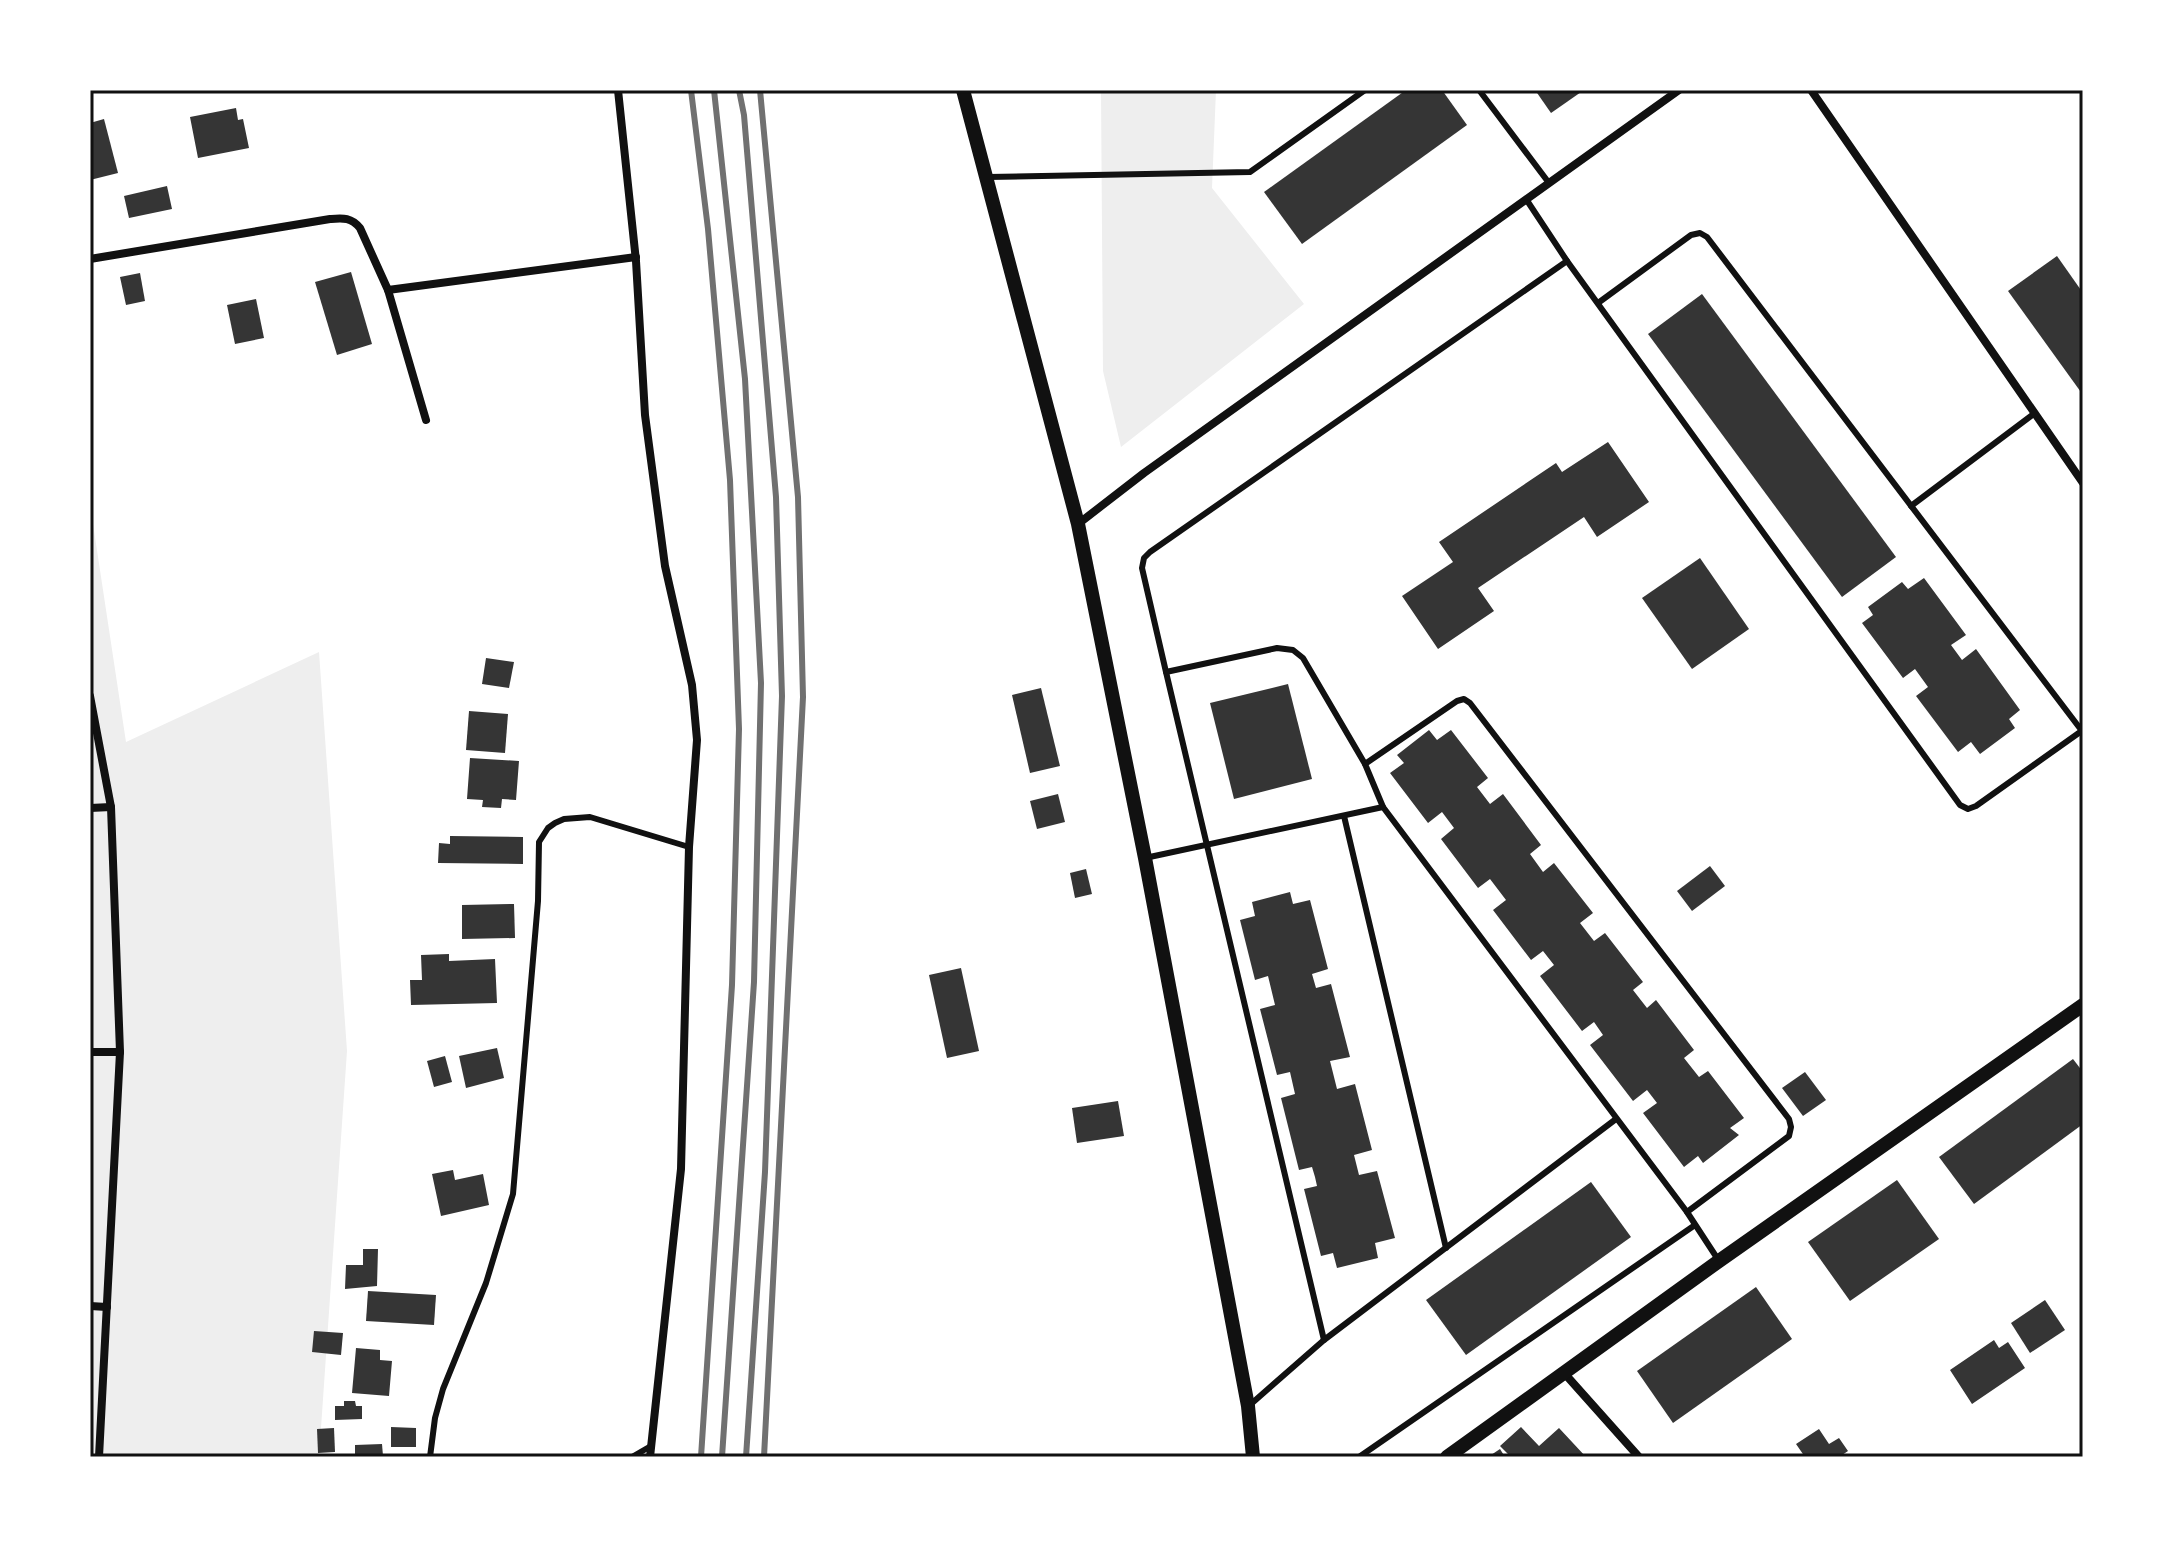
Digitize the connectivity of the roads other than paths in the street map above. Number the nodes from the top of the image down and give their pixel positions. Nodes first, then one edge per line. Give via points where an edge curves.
1 (618, 90) edge
2 (963, 90) edge
3 (1365, 90) edge
4 (1479, 90) edge
5 (1679, 90) edge
6 (1811, 90) edge
7 (984, 177) junction
8 (1549, 183) junction
9 (1526, 199) junction
10 (636, 257) junction
11 (90, 259) edge
12 (1567, 261) junction
13 (388, 290) junction
14 (1598, 303) junction
15 (2035, 413) junction
16 (426, 420) dead end
17 (2083, 483) edge
18 (1911, 506) junction
19 (1078, 524) junction
20 (1166, 672) junction
21 (90, 696) edge
22 (2082, 731) edge
23 (1365, 764) junction
24 (111, 807) junction
25 (1383, 807) junction
26 (90, 808) edge
27 (1344, 816) junction
28 (1207, 843) junction
29 (689, 847) junction
30 (1145, 858) junction
31 (2083, 1005) edge
32 (90, 1052) edge
33 (120, 1052) junction
34 (1616, 1119) junction
35 (1687, 1212) junction
36 (1695, 1225) junction
37 (1446, 1248) junction
38 (1719, 1261) junction
39 (90, 1306) edge
40 (107, 1307) junction
41 (1324, 1340) junction
42 (1565, 1374) junction
43 (1248, 1406) junction
44 (651, 1446) junction
45 (99, 1457) edge
46 (430, 1457) edge
47 (632, 1457) edge
48 (650, 1457) edge
49 (1253, 1457) edge
50 (1359, 1457) edge
51 (1447, 1457) edge
52 (1639, 1457) edge

1 - 10 street
2 - 7 street
3 - 7 lane via 1250,172
4 - 8 lane
5 - 8 street
6 - 15 street
7 - 19 street
8 - 9 street
9 - 12 lane
9 - 19 street
10 - 13 street
10 - 29 street via 647,431 665,566 695,715
11 - 13 street via 346,218 360,228
12 - 14 lane
12 - 20 lane via 1144,558
13 - 16 street
14 - 18 lane via 1691,235 1707,237
14 - 22 lane via 1960,805 1976,806
15 - 17 street
15 - 18 lane
18 - 22 lane
19 - 30 street
20 - 23 lane via 1277,648 1293,650 1303,658
20 - 28 lane
21 - 24 street
23 - 25 lane
23 - 35 lane via 1457,701 1470,703 1789,1119 1789,1136
24 - 26 street
24 - 33 street
25 - 27 lane
25 - 34 lane
27 - 28 lane
27 - 37 lane
28 - 30 lane
28 - 41 lane
29 - 44 street via 681,1169
29 - 46 lane via 590,817 555,823 539,842 513,1194 486,1283 443,1389
30 - 43 street
31 - 38 street
32 - 33 street
33 - 40 street
34 - 35 lane
34 - 37 lane
35 - 36 lane
36 - 38 lane
36 - 50 lane
37 - 41 lane
38 - 42 street
39 - 40 street
40 - 45 street
41 - 43 lane
42 - 51 street
42 - 52 street
43 - 49 street
44 - 47 lane
44 - 48 street

